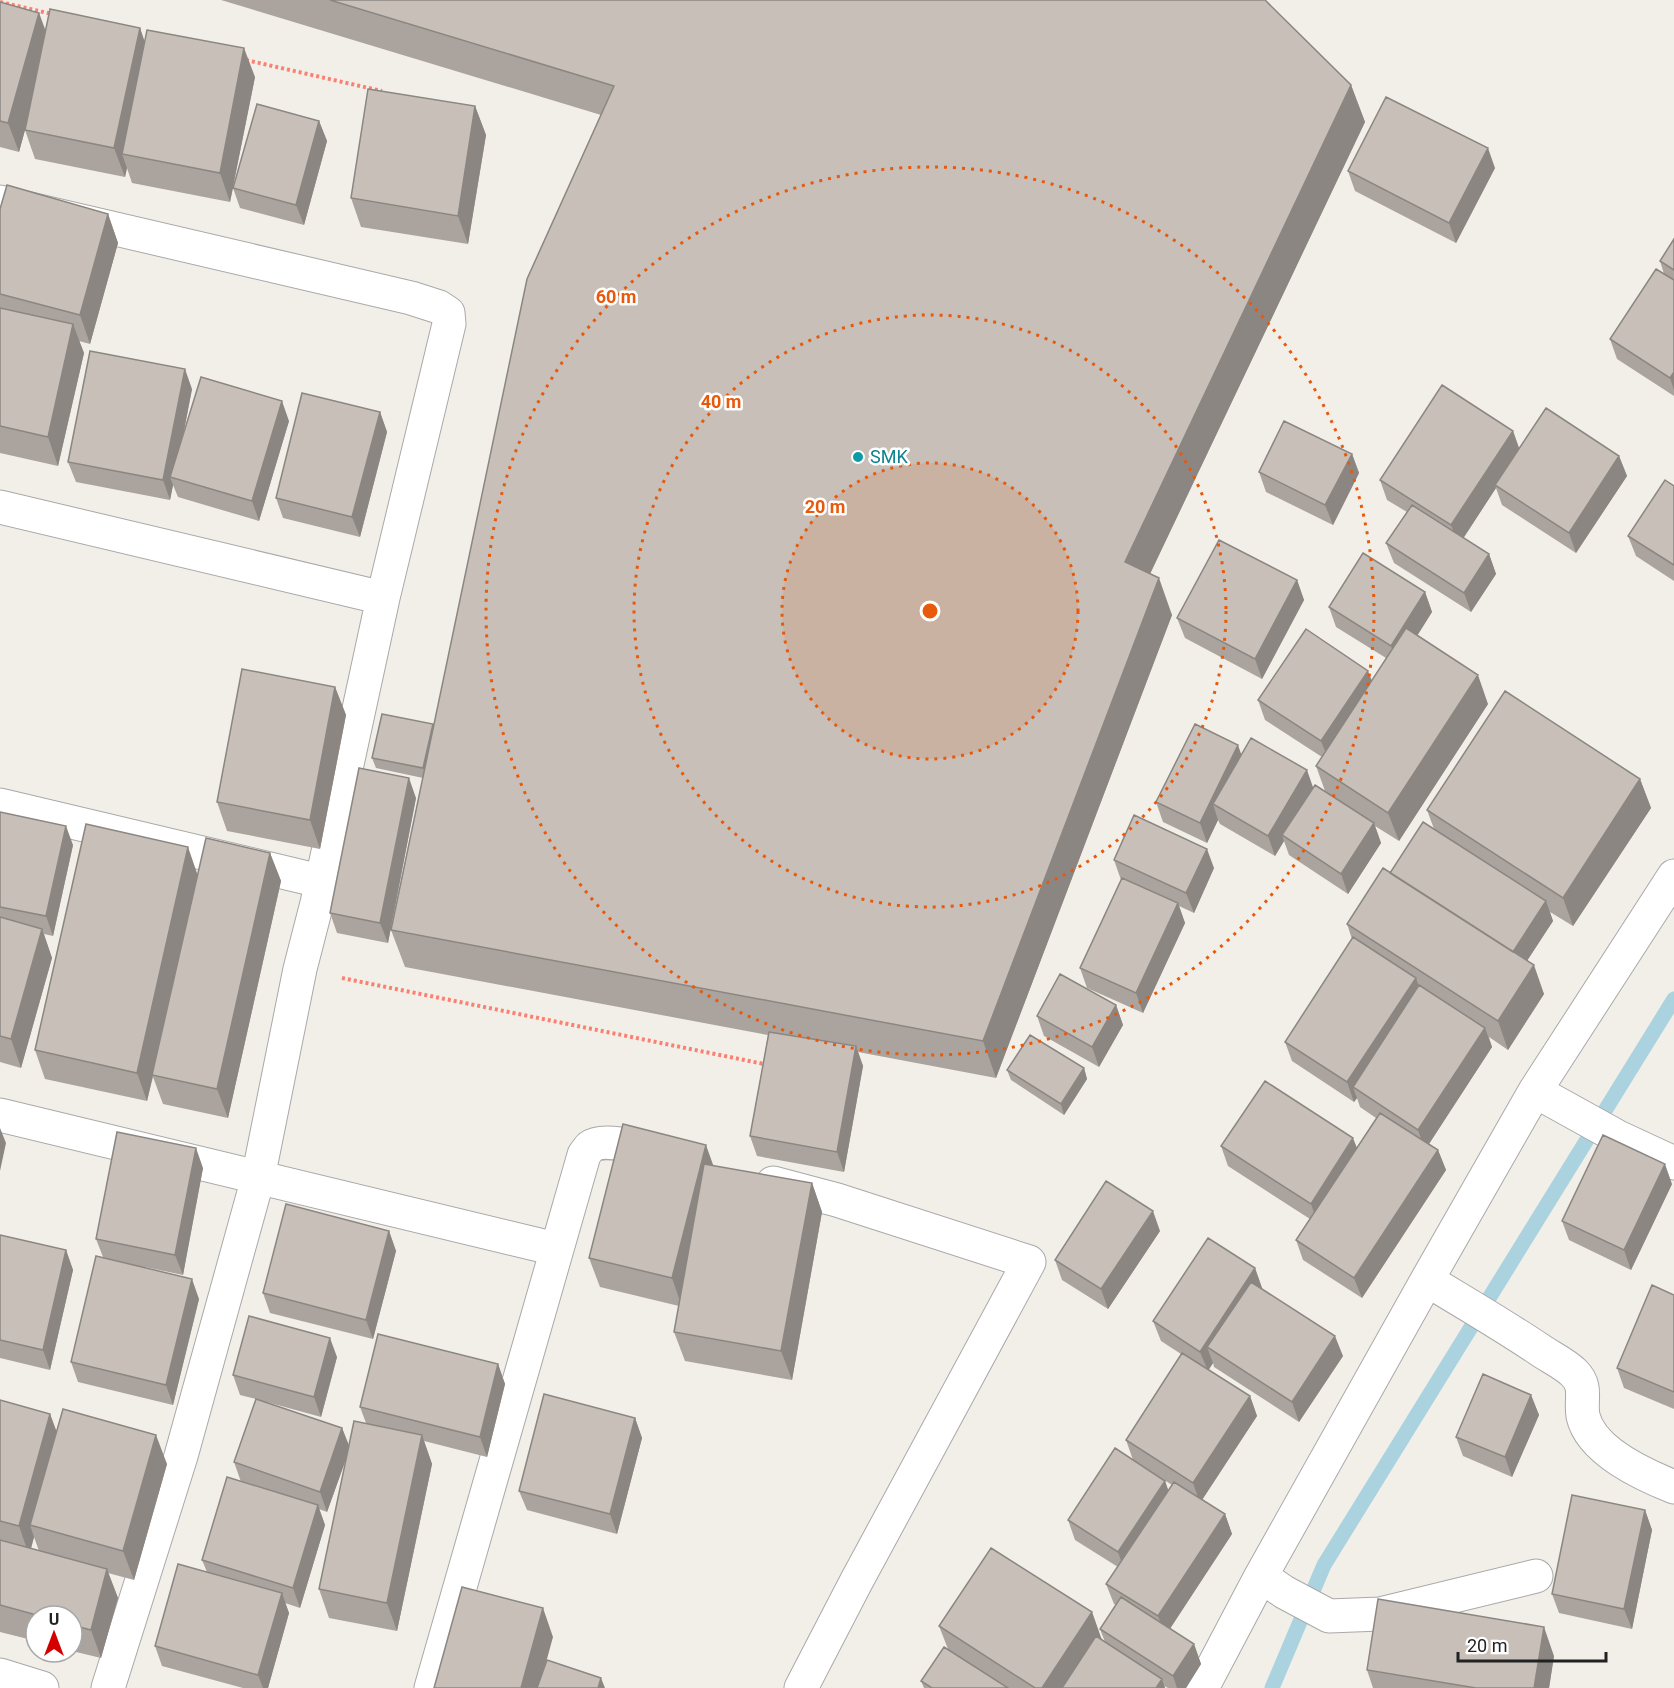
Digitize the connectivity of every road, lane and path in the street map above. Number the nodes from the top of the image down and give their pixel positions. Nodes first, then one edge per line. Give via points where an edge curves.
1 (0, 2) edge
2 (58, 16) edge
3 (244, 59) edge
4 (384, 92) edge
5 (0, 202) edge
6 (0, 507) edge
7 (383, 598) junction
8 (0, 805) edge
9 (1674, 876) edge
10 (320, 881) junction
11 (300, 969) junction
12 (764, 1064) edge
13 (1535, 1091) junction
14 (0, 1115) edge
15 (686, 1160) edge
16 (1674, 1163) edge
17 (750, 1177) edge
18 (258, 1178) junction
19 (556, 1249) junction
20 (1426, 1280) junction
21 (147, 1448) edge
22 (181, 1456) junction
23 (1674, 1487) edge
24 (1536, 1576) dead end
25 (1273, 1584) junction
26 (0, 1675) edge
27 (42, 1688) edge
28 (108, 1688) edge
29 (431, 1688) edge
30 (801, 1688) edge
31 (1202, 1688) edge

1 - 2 path
3 - 4 path
5 - 7 street via 411,298 448,313 448,333
6 - 7 street
7 - 10 street
8 - 10 street
9 - 13 street
10 - 11 street
11 - 12 path
11 - 18 street
13 - 16 street
13 - 20 street
14 - 18 street
15 - 19 street via 622,1144 591,1146 584,1155
17 - 30 street via 837,1200 1029,1262
18 - 19 street
18 - 22 street
19 - 29 street
20 - 23 street via 1573,1372 1582,1384 1583,1416 1589,1431 1641,1474
20 - 25 street
21 - 22 street
22 - 28 street
24 - 25 street via 1380,1614 1329,1616
25 - 31 street
26 - 27 street

